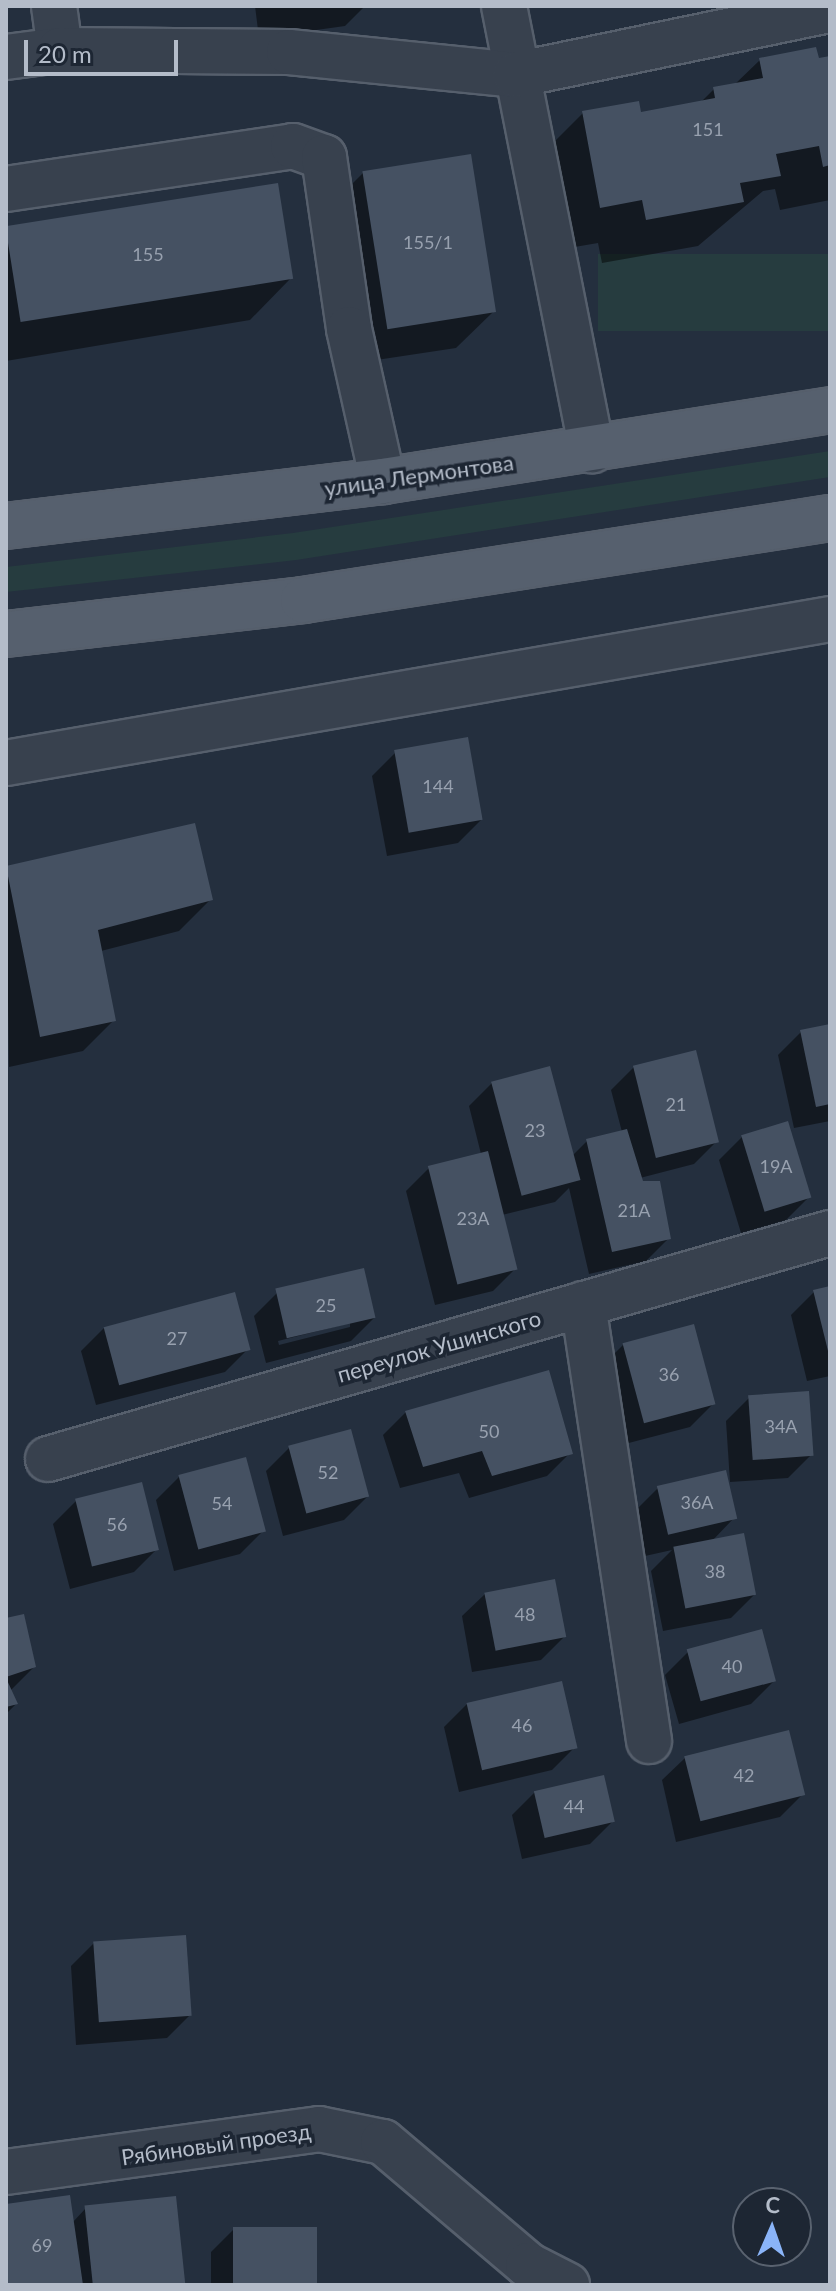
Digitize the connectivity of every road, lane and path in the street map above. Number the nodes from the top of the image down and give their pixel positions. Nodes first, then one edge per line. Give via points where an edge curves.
1 (54, 6) edge
2 (504, 6) edge
3 (830, 10) edge
4 (60, 50) junction
5 (6, 57) edge
6 (515, 75) junction
7 (6, 189) edge
8 (830, 410) edge
9 (592, 450) junction
10 (383, 481) junction
11 (830, 518) edge
12 (6, 526) edge
13 (830, 619) edge
14 (6, 634) edge
15 (6, 763) edge
16 (830, 1233) edge
17 (583, 1304) junction
18 (48, 1459) dead end
19 (649, 1741) dead end
20 (6, 2172) edge
21 (567, 2285) edge

1 - 4 street
2 - 6 street
3 - 6 street
4 - 5 street
4 - 6 street via 289,52
6 - 9 street
7 - 10 street via 293,146 324,157 349,329
8 - 9 main road, улица Лермонтова
9 - 10 main road, улица Лермонтова
10 - 12 main road, улица Лермонтова
11 - 14 main road via 303,600
13 - 15 street
16 - 17 street, переулок Ушинского
17 - 18 street, переулок Ушинского
17 - 19 street
20 - 21 street, Рябиновый проезд via 319,2129 383,2142 528,2265

